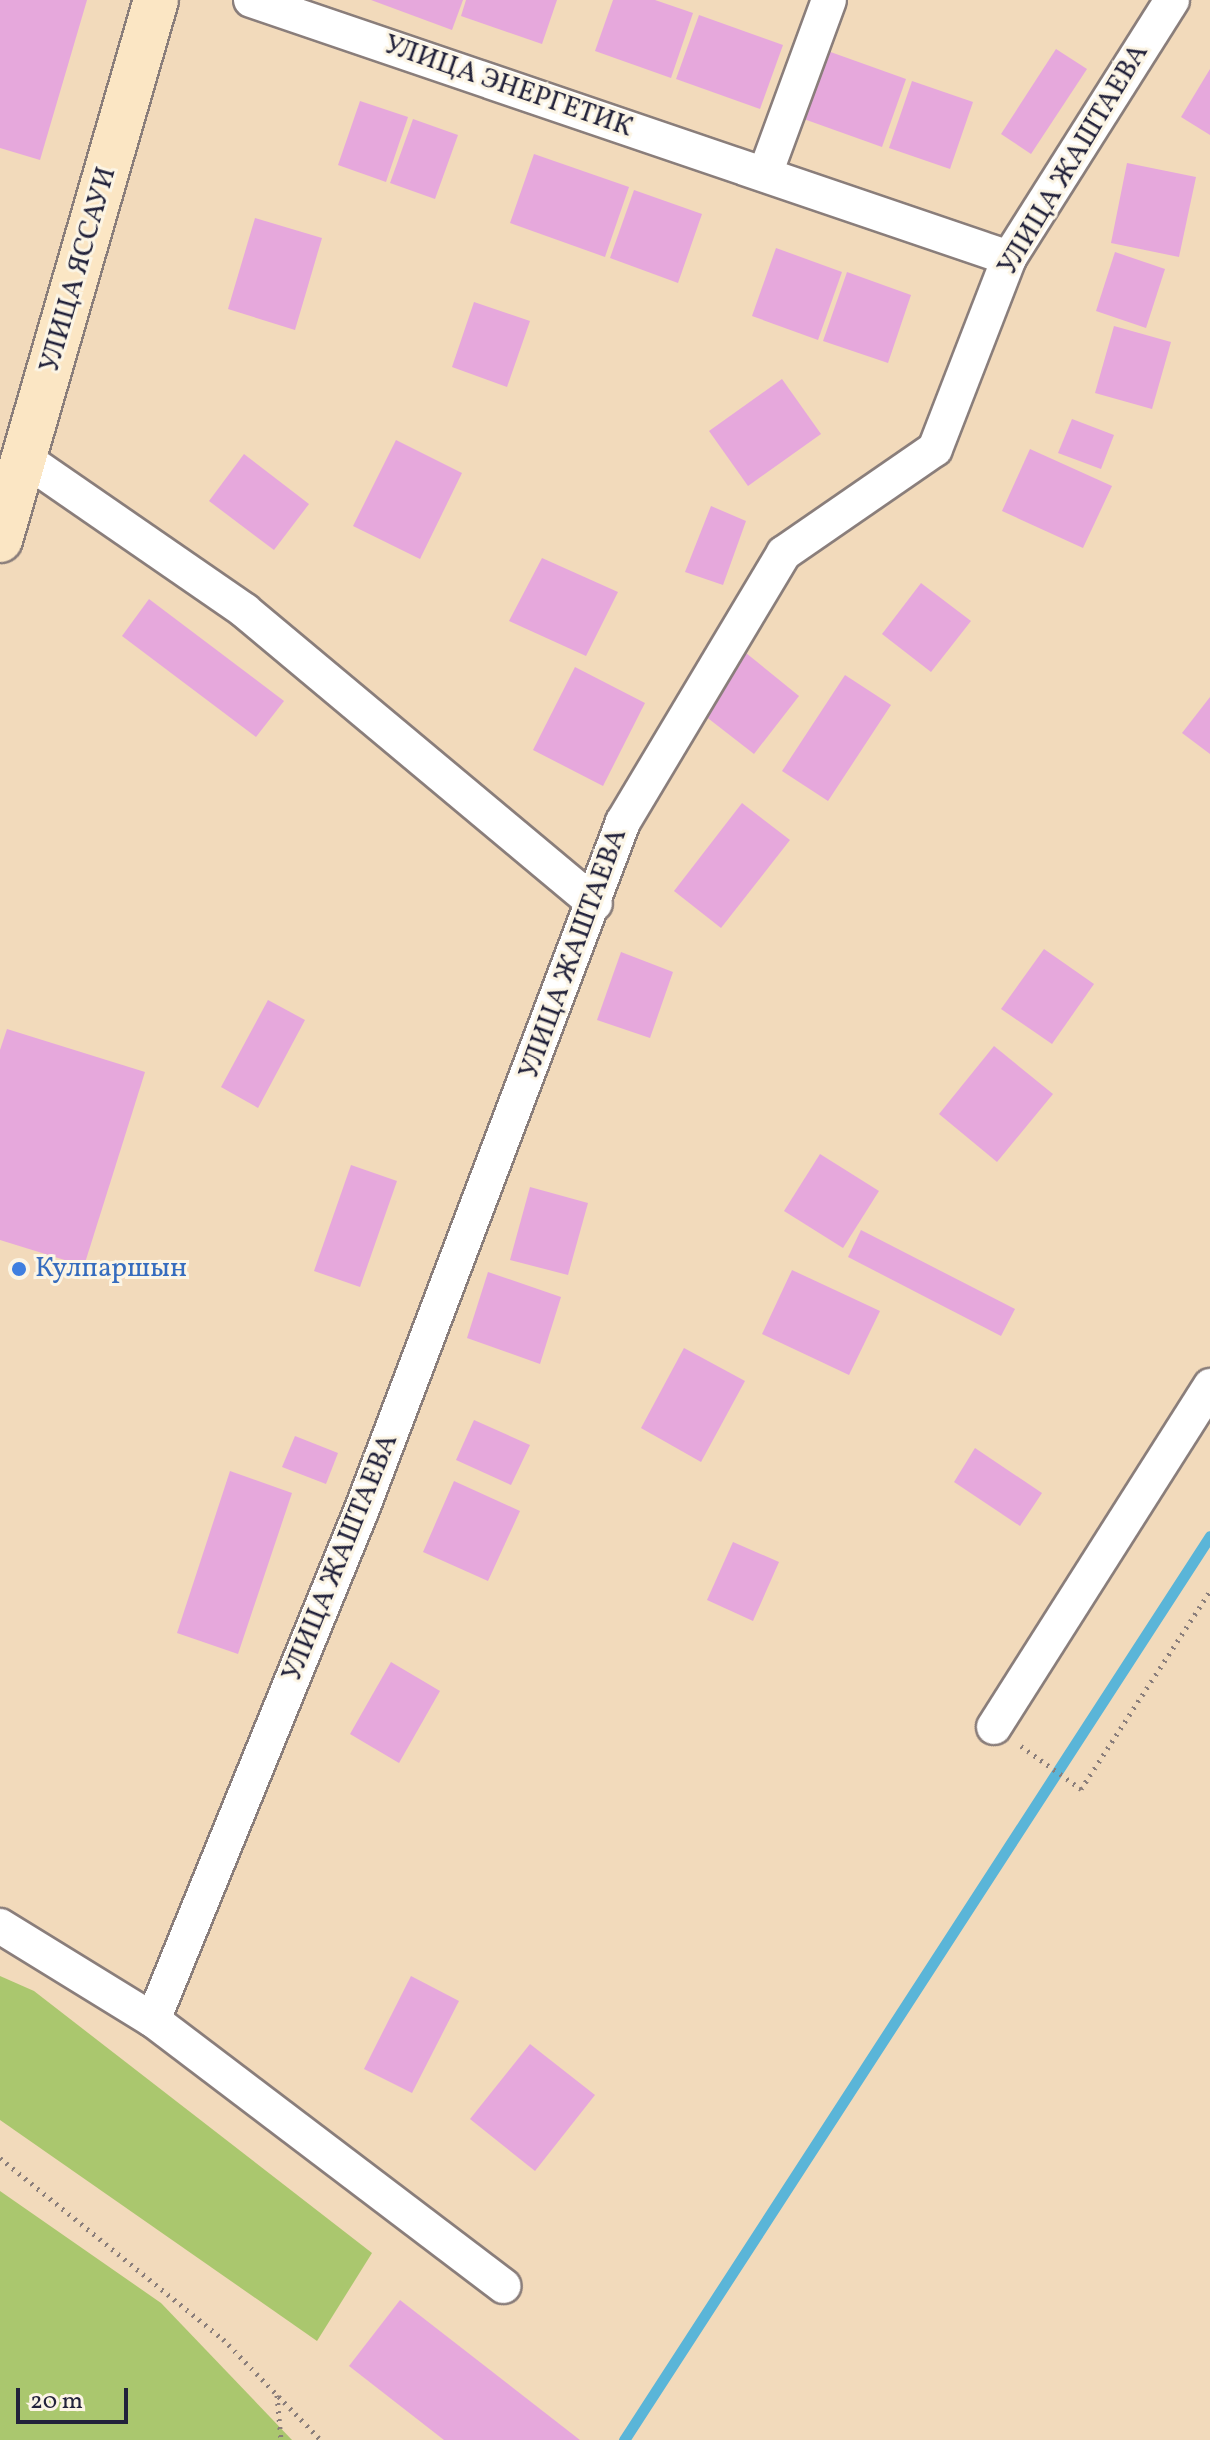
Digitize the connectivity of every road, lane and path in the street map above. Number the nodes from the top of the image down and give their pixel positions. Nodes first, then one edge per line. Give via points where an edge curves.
1 (156, 0) edge
2 (251, 0) edge
3 (829, 0) edge
4 (1172, 0) edge
5 (765, 174) junction
6 (1009, 258) junction
7 (25, 459) junction
8 (0, 540) edge
9 (595, 904) junction
10 (1210, 1386) edge
11 (1210, 1591) edge
12 (1003, 1733) joint
13 (0, 1926) edge
14 (153, 2020) junction
15 (0, 2158) edge
16 (504, 2286) dead end
17 (276, 2394) junction
18 (281, 2440) edge
19 (321, 2440) edge

1 - 7 main road, УЛИЦА ЯССАУИ
2 - 5 street, УЛИЦА ЭНЕРГЕТИК
3 - 5 street
4 - 6 street, УЛИЦА ЖАШТАЕВА
5 - 6 street, УЛИЦА ЭНЕРГЕТИК
6 - 9 street, УЛИЦА ЖАШТАЕВА via 935,449 784,553 623,822
7 - 8 main road, УЛИЦА ЯССАУИ
7 - 9 street via 245,611
9 - 14 street, УЛИЦА ЖАШТАЕВА via 362,1509
10 - 12 street
11 - 12 path via 1081,1789
13 - 14 street
14 - 16 street
15 - 17 path via 223,2339
17 - 18 path
17 - 19 path

